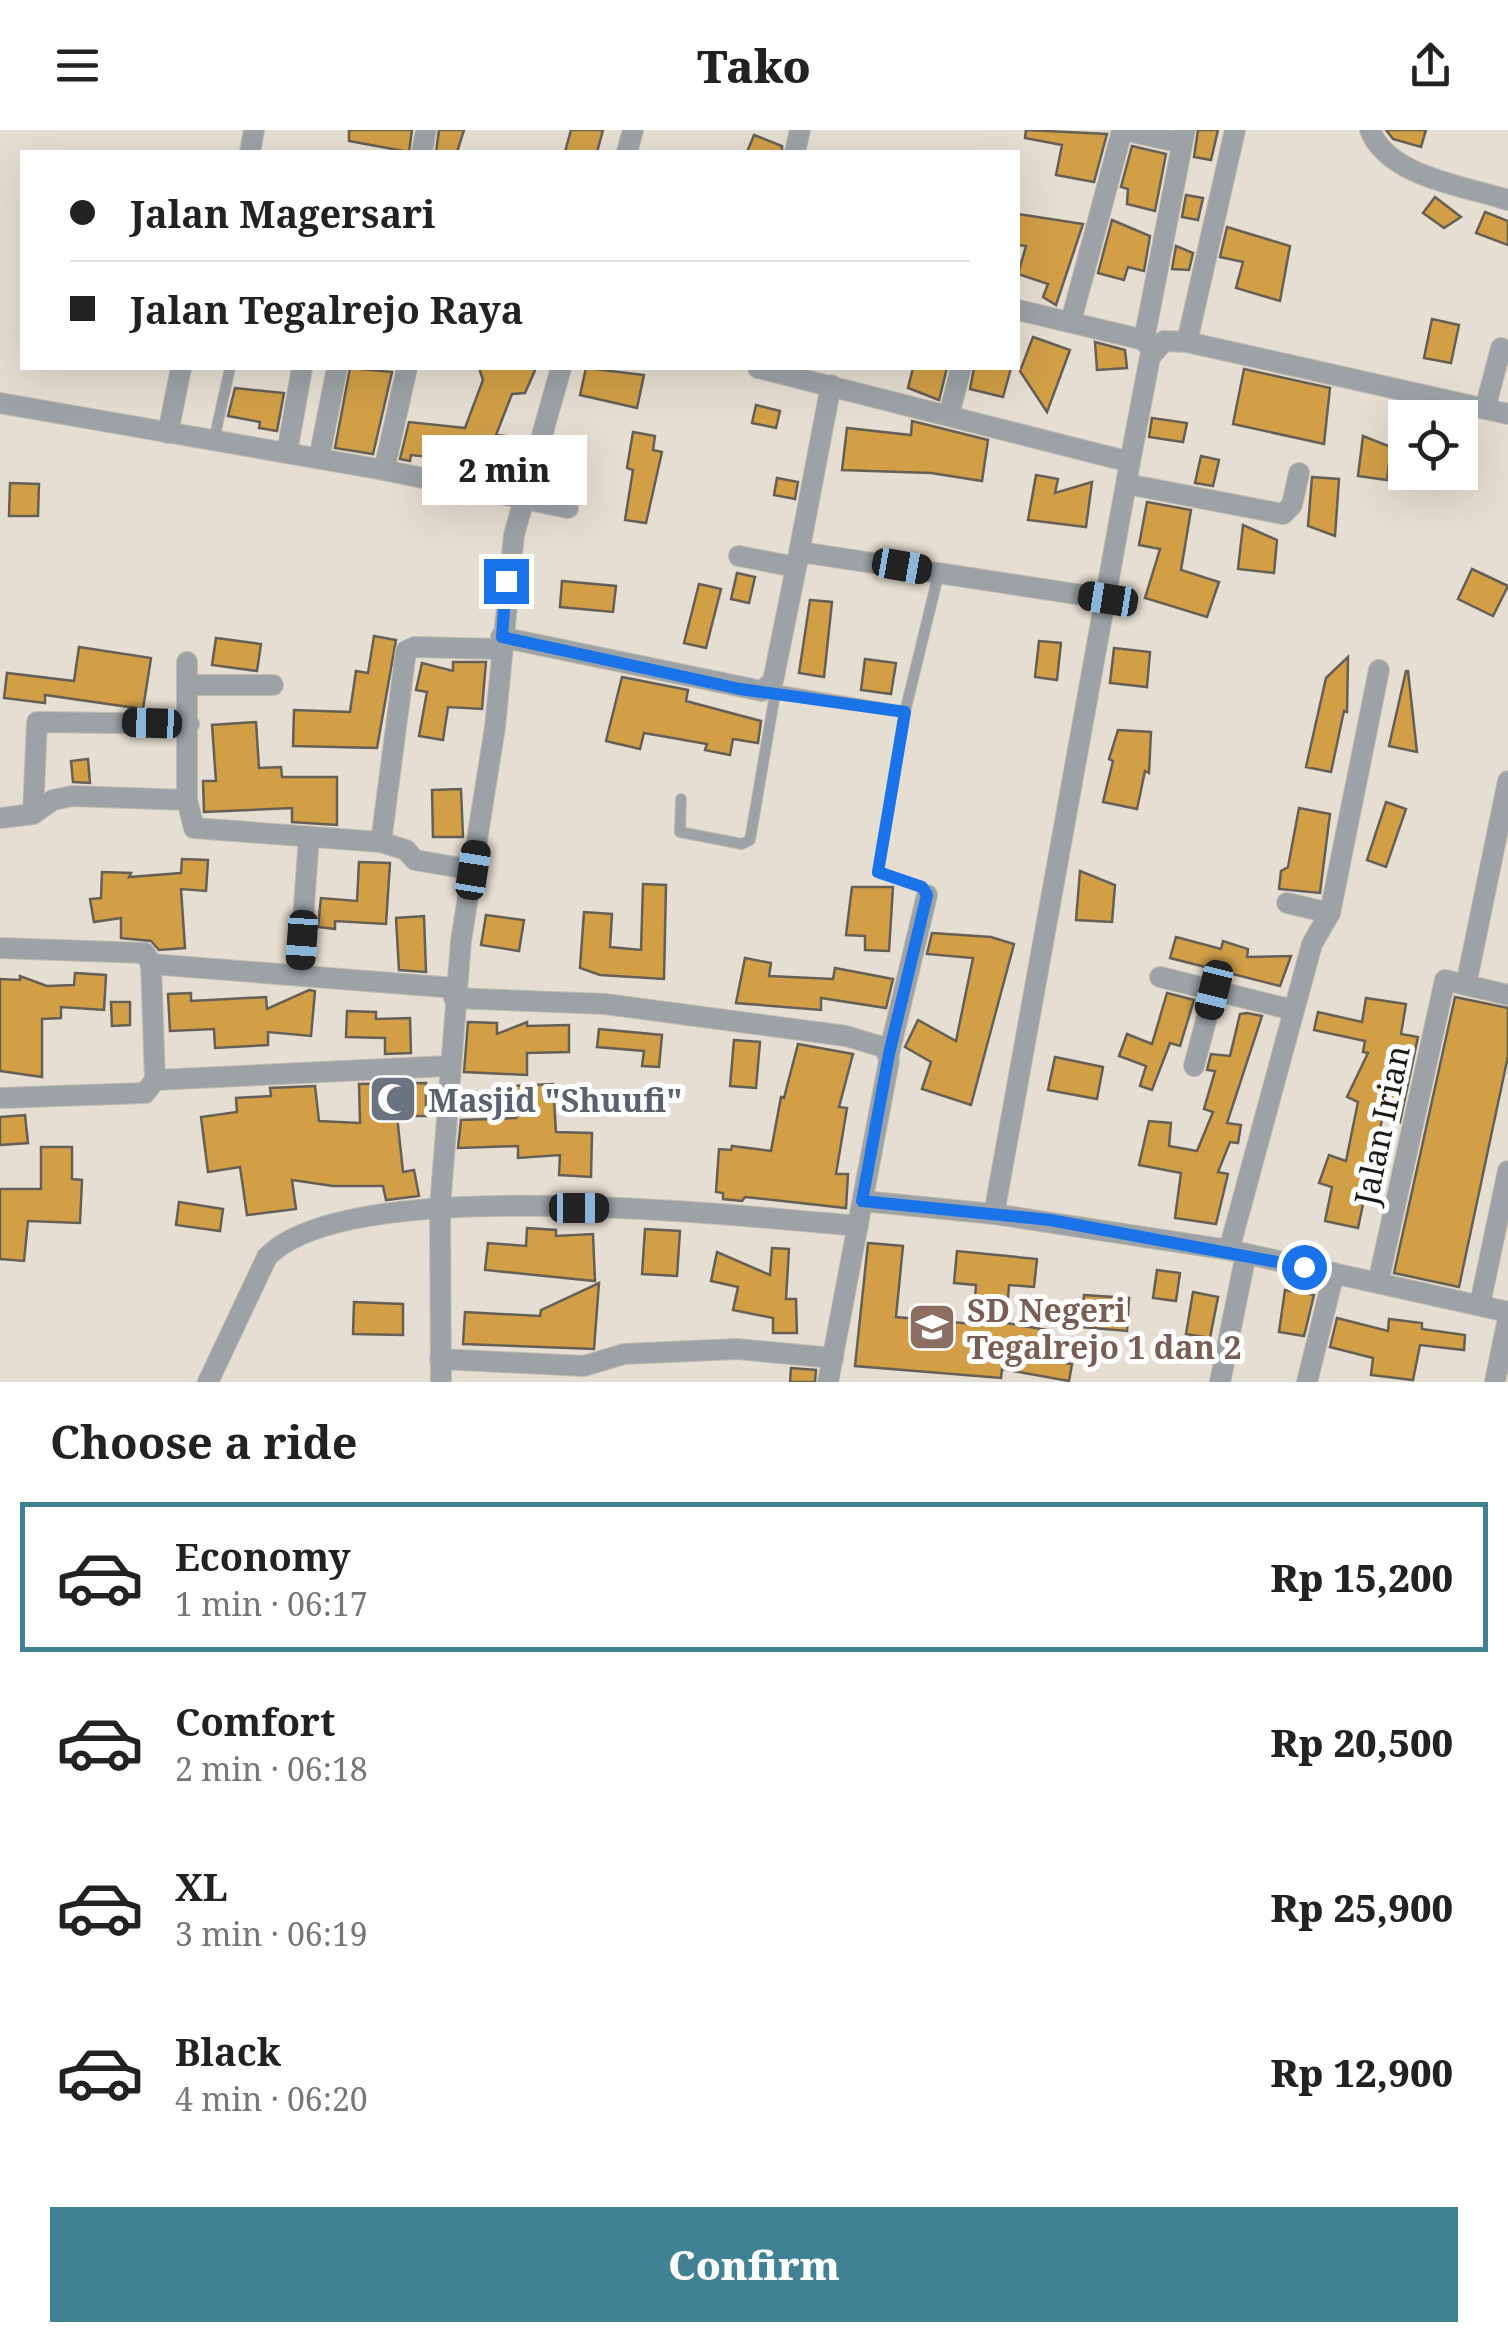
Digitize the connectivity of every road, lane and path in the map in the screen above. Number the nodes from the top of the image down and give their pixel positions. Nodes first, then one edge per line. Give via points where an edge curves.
1 (1122, 130) edge
2 (1235, 130) edge
3 (1370, 130) edge
4 (1183, 136) edge
5 (1508, 200) edge
6 (1020, 310) edge
7 (1071, 321) junction
8 (1188, 342) junction
9 (1148, 345) junction
10 (1501, 348) dead end
11 (181, 370) edge
12 (230, 370) edge
13 (302, 370) edge
14 (336, 370) edge
15 (407, 370) edge
16 (560, 370) edge
17 (767, 370) edge
18 (960, 370) edge
19 (831, 385) junction
20 (0, 402) edge
21 (1485, 409) junction
22 (1508, 414) edge
23 (949, 415) junction
24 (168, 433) junction
25 (214, 441) junction
26 (288, 454) junction
27 (319, 459) junction
28 (1130, 462) junction
29 (384, 470) junction
30 (1299, 472) dead end
31 (1128, 484) junction
32 (522, 499) junction
33 (568, 508) dead end
34 (739, 556) dead end
35 (797, 562) junction
36 (940, 572) junction
37 (1108, 599) junction
38 (501, 643) junction
39 (187, 662) dead end
40 (1379, 670) dead end
41 (273, 685) dead end
42 (188, 686) junction
43 (772, 692) junction
44 (905, 712) junction
45 (188, 724) junction
46 (1508, 781) edge
47 (681, 798) dead end
48 (186, 800) junction
49 (32, 814) junction
50 (0, 818) edge
51 (309, 837) junction
52 (382, 842) junction
53 (473, 870) junction
54 (927, 895) joint
55 (1287, 903) dead end
56 (1330, 913) junction
57 (0, 948) edge
58 (150, 964) junction
59 (299, 974) junction
60 (1160, 977) dead end
61 (1455, 983) junction
62 (1214, 990) junction
63 (455, 993) junction
64 (1508, 995) edge
65 (1293, 1010) junction
66 (889, 1054) junction
67 (448, 1066) junction
68 (1194, 1066) dead end
69 (155, 1080) junction
70 (0, 1098) edge
71 (1508, 1171) edge
72 (862, 1201) junction
73 (440, 1207) junction
74 (994, 1214) junction
75 (858, 1226) junction
76 (1237, 1252) junction
77 (1334, 1273) junction
78 (1378, 1283) junction
79 (1480, 1304) junction
80 (1508, 1315) edge
81 (833, 1358) junction
82 (440, 1359) junction
83 (208, 1382) edge
84 (441, 1382) edge
85 (828, 1382) edge
86 (1220, 1382) edge
87 (1306, 1382) edge
88 (1495, 1382) edge

1 - 4 street
1 - 7 street
2 - 8 street
3 - 5 street via 1392,159
4 - 9 street
6 - 7 street
7 - 9 street
8 - 9 street
8 - 21 street
9 - 28 street
10 - 21 street
11 - 24 street
12 - 25 lane
13 - 26 street
14 - 27 street
15 - 29 street
16 - 32 street
17 - 19 street
18 - 23 street
19 - 23 street
19 - 35 street
20 - 24 street
21 - 22 street
23 - 28 street
24 - 25 street
25 - 26 street
26 - 27 street
27 - 29 street
28 - 31 street
29 - 32 street
30 - 31 street via 1283,514
31 - 37 street
32 - 33 street
32 - 38 street
34 - 35 street
35 - 36 street via 828,553
35 - 43 street
36 - 37 street
36 - 44 lane
37 - 74 street
38 - 43 street
38 - 52 street via 406,652
38 - 53 street
39 - 42 street
40 - 56 street
41 - 42 street
42 - 45 street
43 - 44 lane
43 - 47 lane via 750,840 680,832
44 - 54 lane via 878,872 922,887
45 - 48 street
45 - 49 street via 42,720 34,726
46 - 61 street, Jalan Irian
48 - 49 street via 72,796
48 - 51 street via 194,828
49 - 50 street
51 - 52 street
51 - 59 street
52 - 53 street via 415,860
53 - 63 street
54 - 66 street
55 - 56 street
56 - 65 street via 1312,944
57 - 58 street via 135,950
58 - 59 street
58 - 69 street
59 - 63 street
60 - 62 street
61 - 64 street
61 - 78 street, Jalan Irian
62 - 65 street
62 - 68 street
63 - 66 street via 605,1004 846,1036 878,1043
63 - 67 street
65 - 76 street
66 - 72 street
67 - 69 street
67 - 73 street
69 - 70 street via 145,1092
71 - 79 street
72 - 74 street
72 - 75 street
73 - 75 street via 649,1208
73 - 82 street
73 - 83 street via 316,1226 281,1242 246,1296
74 - 76 street
75 - 81 street
76 - 77 street
76 - 86 street
77 - 78 street
77 - 87 street
78 - 79 street
79 - 80 street
80 - 88 street
81 - 82 street via 737,1349 624,1354 584,1366
81 - 85 street
82 - 84 street

